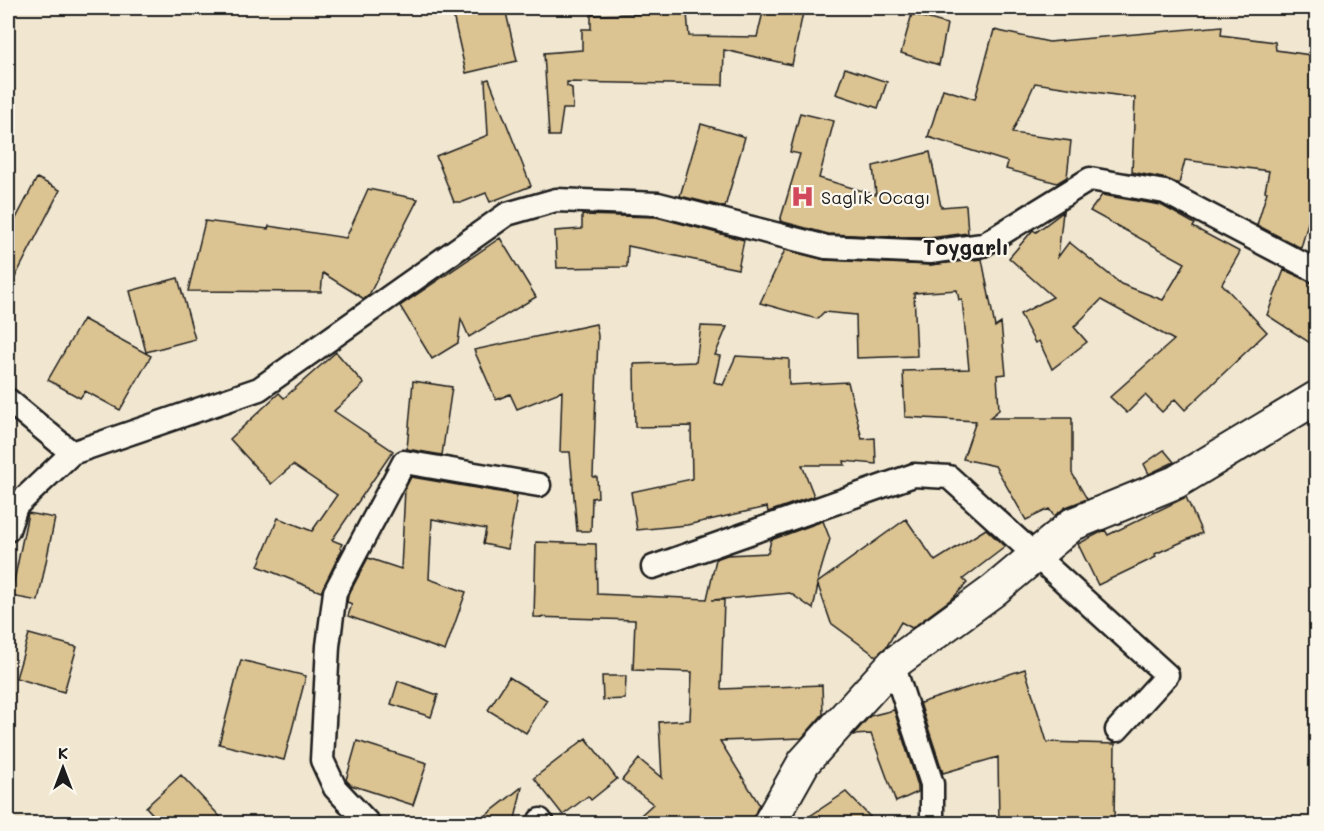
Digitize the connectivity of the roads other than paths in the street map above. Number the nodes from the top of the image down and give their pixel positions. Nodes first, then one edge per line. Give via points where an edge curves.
1 (1317, 271) edge
2 (1317, 398) edge
3 (8, 400) edge
4 (72, 453) junction
5 (539, 485) dead end
6 (8, 530) edge
7 (1034, 556) junction
8 (653, 567) dead end
9 (892, 664) junction
10 (1117, 730) dead end
11 (369, 824) edge
12 (770, 824) edge
13 (932, 824) edge

1 - 4 street via 1165,192 1090,179 983,245 930,252 826,247 658,204 556,200 507,214 259,389
2 - 7 street via 1176,482 1073,524
3 - 4 street
4 - 6 street via 16,506
5 - 11 street via 404,462 335,592 322,760 335,788
7 - 8 street via 950,477 914,475
7 - 9 street via 993,591
7 - 10 street via 1167,675
9 - 12 street via 804,762
9 - 13 street via 932,784

